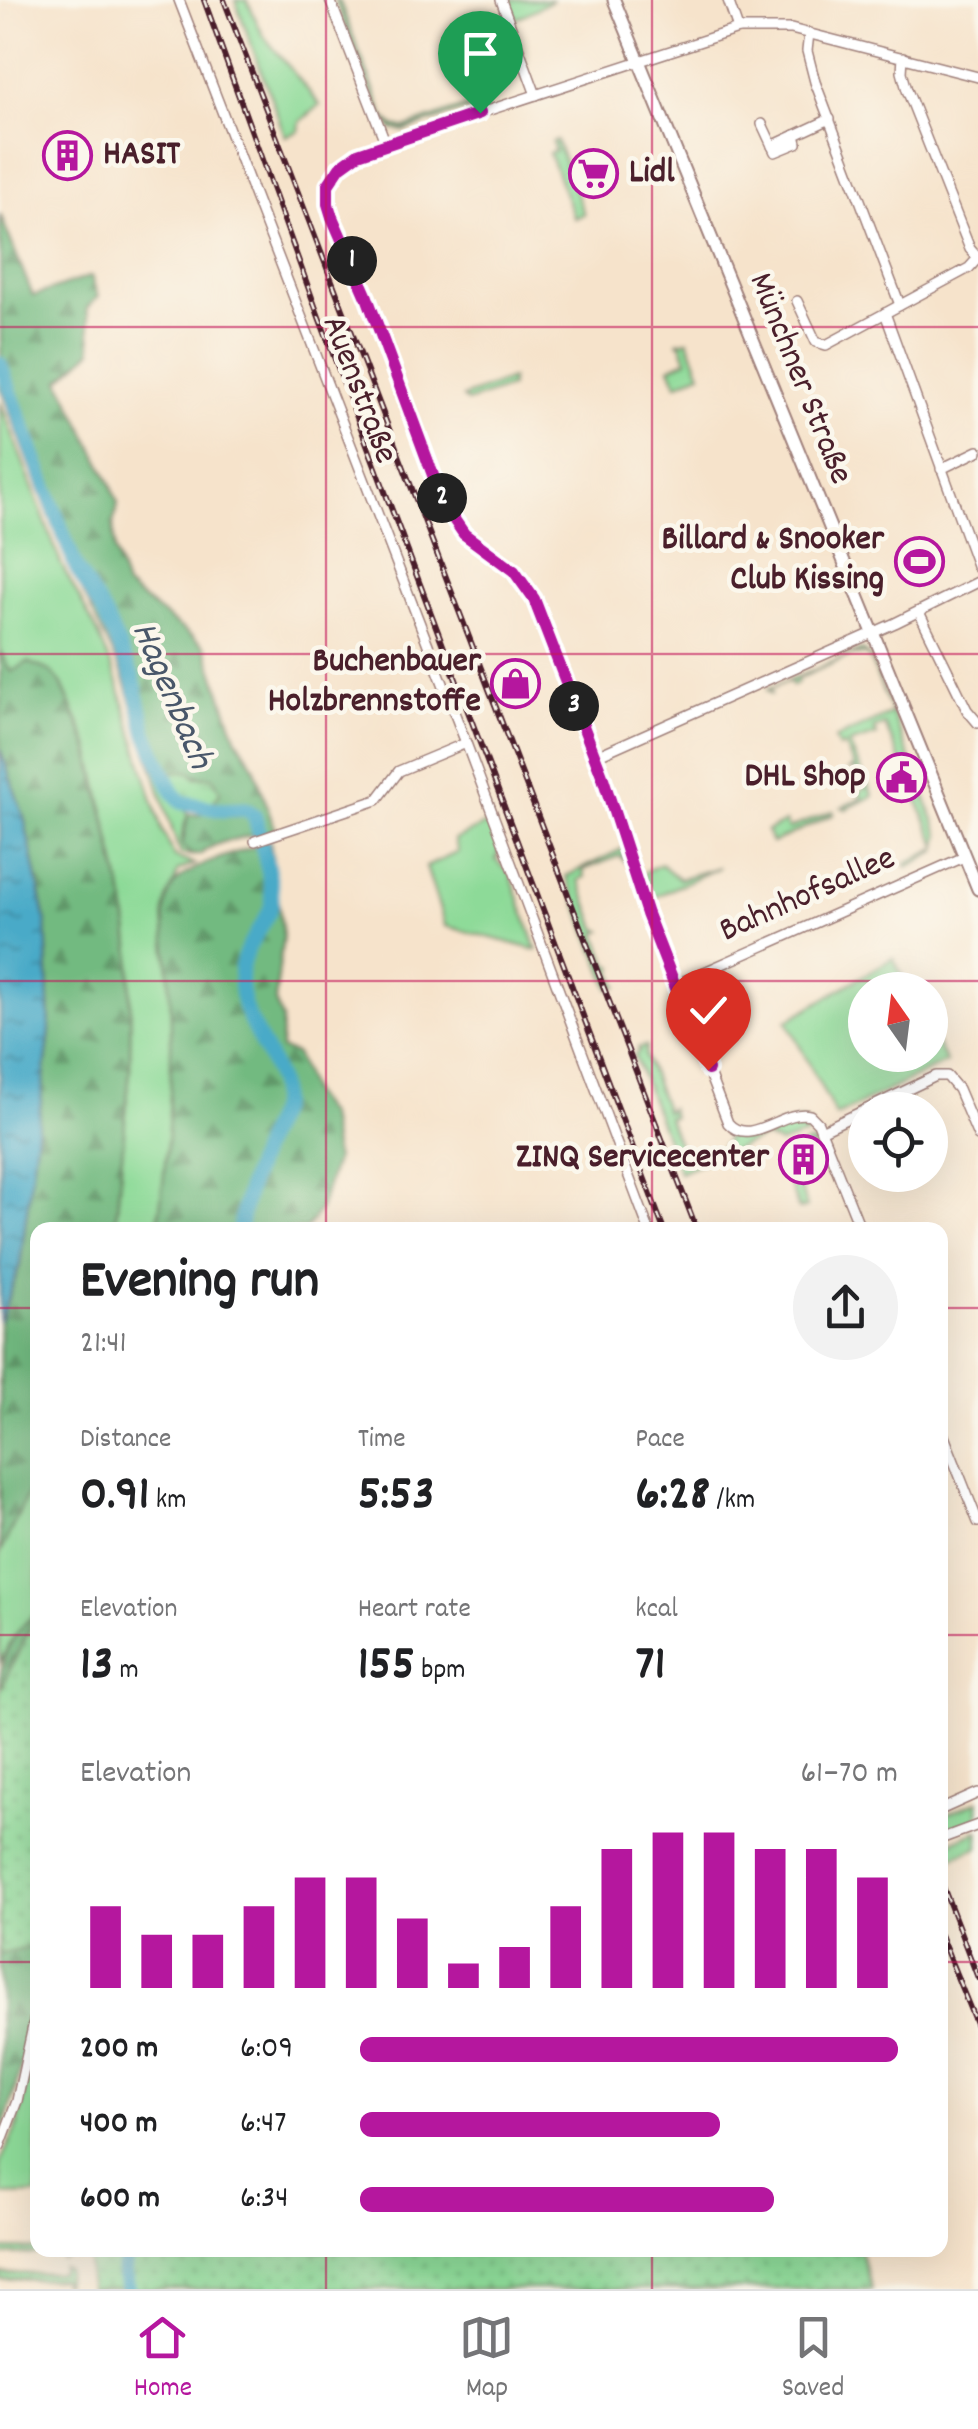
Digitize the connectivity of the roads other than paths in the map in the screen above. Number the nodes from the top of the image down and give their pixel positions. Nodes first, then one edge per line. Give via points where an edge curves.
1 (180, 0) edge
2 (330, 0) edge
3 (500, 0) edge
4 (614, 0) edge
5 (728, 0) edge
6 (738, 29) junction
7 (808, 33) junction
8 (903, 58) junction
9 (640, 60) junction
10 (978, 77) edge
11 (536, 94) junction
12 (830, 119) junction
13 (762, 124) dead end
14 (386, 144) junction
15 (978, 258) edge
16 (797, 301) dead end
17 (900, 305) junction
18 (885, 314) junction
19 (978, 451) edge
20 (942, 470) junction
21 (978, 568) edge
22 (978, 582) edge
23 (919, 612) junction
24 (874, 632) junction
25 (978, 723) edge
26 (466, 743) junction
27 (594, 757) junction
28 (255, 841) dead end
29 (964, 857) junction
30 (978, 889) edge
31 (675, 985) junction
32 (903, 1092) edge
33 (848, 1118) edge
34 (821, 1132) junction
35 (978, 1136) edge
36 (646, 1222) edge
37 (858, 1222) edge
38 (948, 1446) edge
39 (978, 1522) edge
40 (978, 1793) edge
41 (948, 1806) edge
42 (978, 1825) edge
43 (948, 1837) edge
44 (30, 2042) edge
45 (0, 2146) edge

1 - 26 street, Auenstraße
2 - 14 street
3 - 11 street
4 - 9 main road, Münchner Straße
5 - 6 street
6 - 7 street
6 - 9 street
7 - 8 street
7 - 12 street via 810,67
8 - 10 street
8 - 15 street via 907,90
9 - 11 street
9 - 24 main road, Münchner Straße
11 - 14 street
12 - 13 street via 772,146
12 - 17 street
14 - 27 street via 347,161 333,175 332,217 444,505 464,534 506,564 530,592
15 - 17 street
16 - 18 street via 820,345
17 - 18 street
18 - 20 street
19 - 20 street
20 - 21 street
22 - 23 street
23 - 24 street
23 - 25 street
24 - 27 street
24 - 29 main road, Münchner Straße
26 - 28 street via 399,772 377,800
26 - 36 street, Auenstraße
27 - 31 street
29 - 30 main road, Münchner Straße
29 - 31 street, Bahnhofsallee
31 - 34 street via 735,1131 802,1112
32 - 35 street via 947,1076
33 - 34 street
34 - 37 street
38 - 39 street
40 - 41 street
42 - 43 street
44 - 45 street

